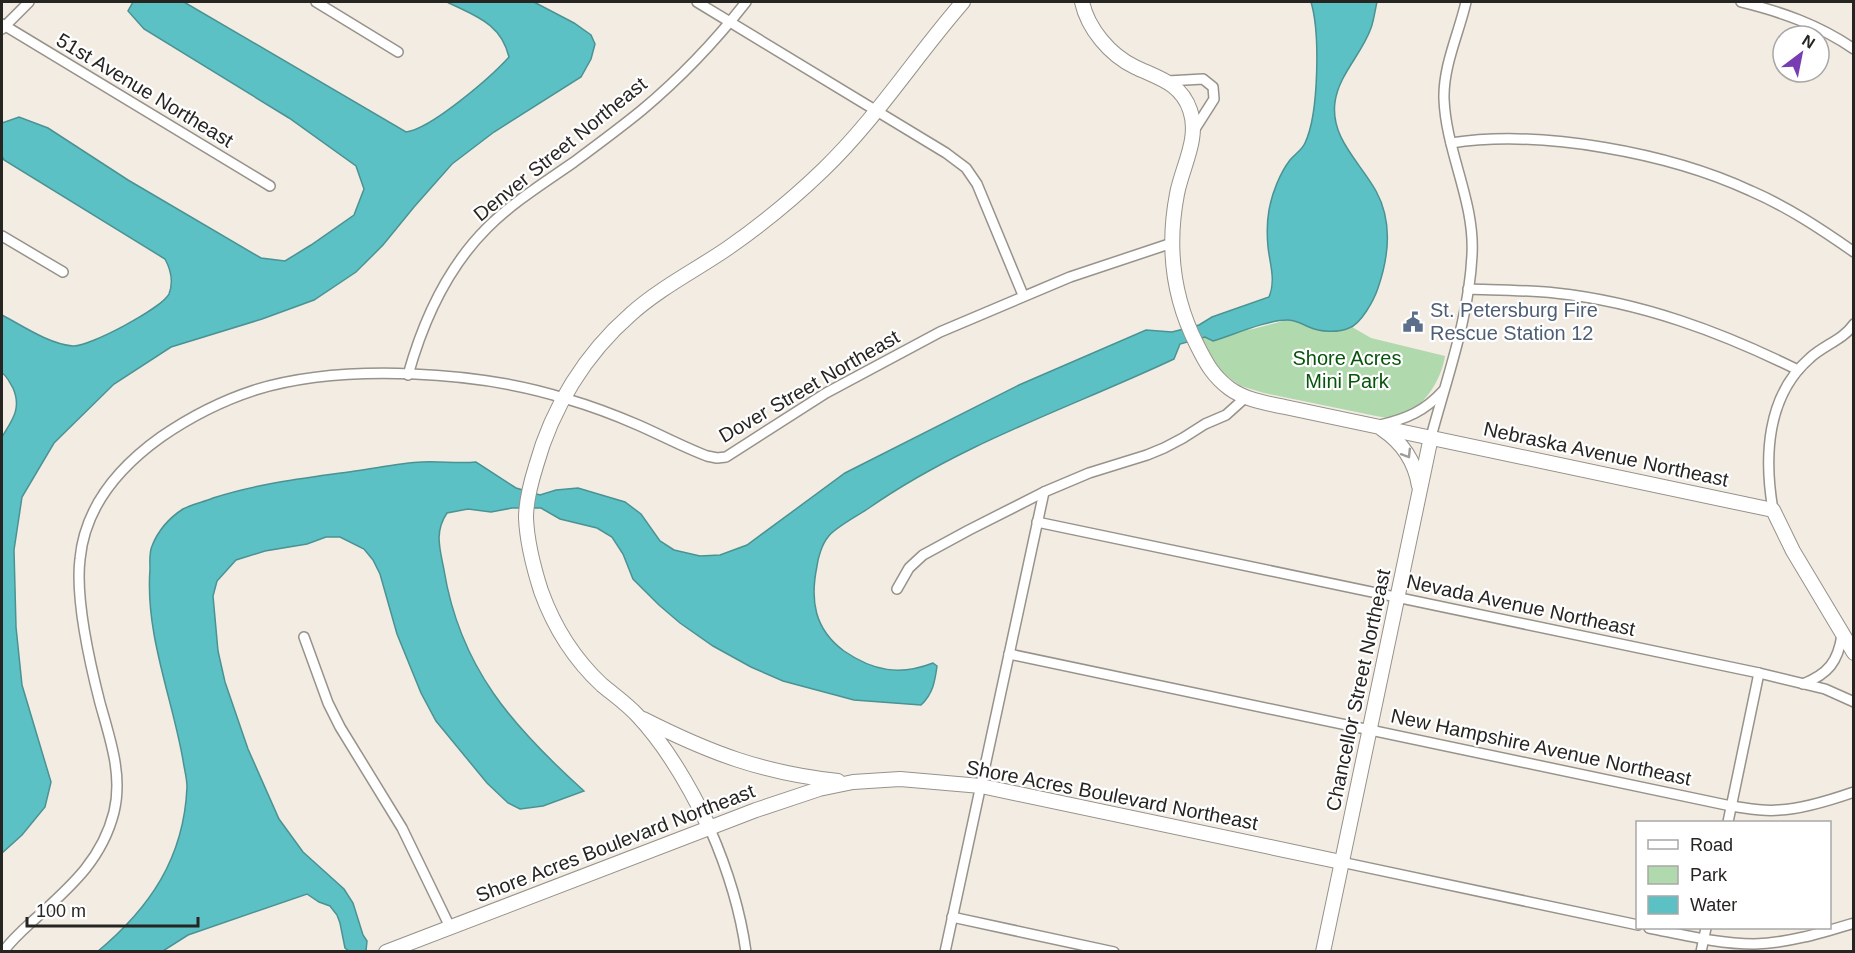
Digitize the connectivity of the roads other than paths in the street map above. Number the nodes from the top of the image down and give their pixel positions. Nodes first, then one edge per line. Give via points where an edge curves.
1 (28, 2) edge
2 (316, 2) edge
3 (698, 2) edge
4 (746, 2) edge
5 (963, 2) edge
6 (1082, 2) edge
7 (1466, 2) edge
8 (1744, 2) edge
9 (731, 21) junction
10 (2, 26) edge
11 (1854, 49) edge
12 (398, 51) dead end
13 (1168, 81) junction
14 (877, 112) junction
15 (1193, 132) junction
16 (1451, 143) junction
17 (270, 186) dead end
18 (2, 236) edge
19 (1172, 243) junction
20 (1854, 252) edge
21 (63, 272) dead end
22 (1468, 289) junction
23 (1023, 295) junction
24 (1854, 324) edge
25 (1850, 334) edge
26 (1798, 370) junction
27 (408, 375) junction
28 (1444, 389) junction
29 (1246, 397) junction
30 (563, 398) junction
31 (1378, 426) junction
32 (1431, 437) junction
33 (1044, 492) junction
34 (1420, 492) junction
35 (1773, 510) junction
36 (1037, 522) junction
37 (897, 589) dead end
38 (1398, 597) junction
39 (1842, 635) junction
40 (304, 636) dead end
41 (1854, 653) edge
42 (1009, 654) junction
43 (1759, 673) junction
44 (1803, 684) junction
45 (1854, 702) edge
46 (639, 717) junction
47 (1370, 729) junction
48 (853, 782) junction
49 (981, 786) junction
50 (1854, 792) edge
51 (1731, 806) junction
52 (1728, 821) edge
53 (710, 828) junction
54 (1341, 862) junction
55 (952, 917) junction
56 (1854, 923) edge
57 (1636, 925) edge
58 (450, 927) junction
59 (1658, 929) edge
60 (1706, 929) edge
61 (1703, 939) junction
62 (389, 950) edge
63 (3, 951) edge
64 (746, 951) edge
65 (945, 951) edge
66 (1114, 951) edge
67 (1323, 951) edge
68 (1701, 951) edge

1 - 10 street
2 - 12 street
3 - 9 street
4 - 9 street, Denver Street Northeast
5 - 14 street
6 - 13 street via 1092,27 1112,52
7 - 16 street via 1449,60 1444,97
8 - 11 street via 1802,20
9 - 14 street
9 - 27 street, Denver Street Northeast via 645,108 527,194 486,230 435,302
10 - 17 street, 51st Avenue Northeast
13 - 15 street via 1187,102
13 - 15 street via 1203,79 1213,87 1211,105
14 - 23 street via 946,153 972,176
14 - 30 street via 823,170 775,212 626,318 579,372
15 - 19 street, Nebraska Avenue Northeast via 1177,192
16 - 20 street via 1500,139 1565,143 1673,164 1750,190 1807,220
16 - 22 street via 1470,219
18 - 21 street
19 - 23 street, Dover Street Northeast
19 - 29 street, Nebraska Avenue Northeast via 1175,278 1195,341 1209,370
22 - 26 street via 1556,293 1634,307 1711,331
22 - 28 street
23 - 30 street, Dover Street Northeast via 885,360 726,457 707,456 638,424
24 - 25 street
25 - 26 street via 1810,358
26 - 35 street via 1781,397 1772,425 1768,460
27 - 30 street, Dover Street Northeast via 479,380
27 - 63 street, Dover Street Northeast via 309,379 254,391 178,425 139,453 105,490 87,525 79,575 88,653 114,752 114,812 100,848 83,874
28 - 31 street via 1417,413
28 - 32 street
29 - 31 street, Nebraska Avenue Northeast
29 - 33 street via 1226,415 1164,448
30 - 46 street via 541,446 531,483 526,517 533,559 541,591 569,649
31 - 32 street, Nebraska Avenue Northeast
31 -> 34 street via 1398,441 1410,457
32 - 34 street, Chancellor Street Northeast
32 - 35 street, Nebraska Avenue Northeast
33 - 36 street
33 - 37 street via 923,555 909,568
34 - 38 street, Chancellor Street Northeast
35 - 39 street
36 - 38 street, Nevada Avenue Northeast
36 - 42 street
38 - 43 street, Nevada Avenue Northeast
38 - 47 street, Chancellor Street Northeast
39 - 41 street
39 - 44 street via 1832,665 1818,678
40 - 58 street via 340,727 402,828
42 - 47 street, New Hampshire Avenue Northeast
42 - 49 street
43 - 44 street, Nevada Avenue Northeast
43 - 51 street
44 - 45 street, Nevada Avenue Northeast
46 - 48 street via 707,750 747,764
46 - 53 street via 680,774
47 - 51 street, New Hampshire Avenue Northeast
47 - 54 street, Chancellor Street Northeast
48 - 49 street, Shore Acres Boulevard Northeast via 900,779
48 - 53 street, Shore Acres Boulevard Northeast via 809,792
49 - 54 street, Shore Acres Boulevard Northeast
49 - 55 street
50 - 51 street, New Hampshire Avenue Northeast via 1781,810
51 - 52 street
53 - 58 street, Shore Acres Boulevard Northeast
53 - 64 street via 734,893
54 - 57 street, Shore Acres Boulevard Northeast
54 - 67 street, Chancellor Street Northeast
55 - 65 street
55 - 66 street
56 - 61 street via 1812,936 1755,944
58 - 62 street, Shore Acres Boulevard Northeast
59 - 61 street
60 - 61 street
61 - 68 street

